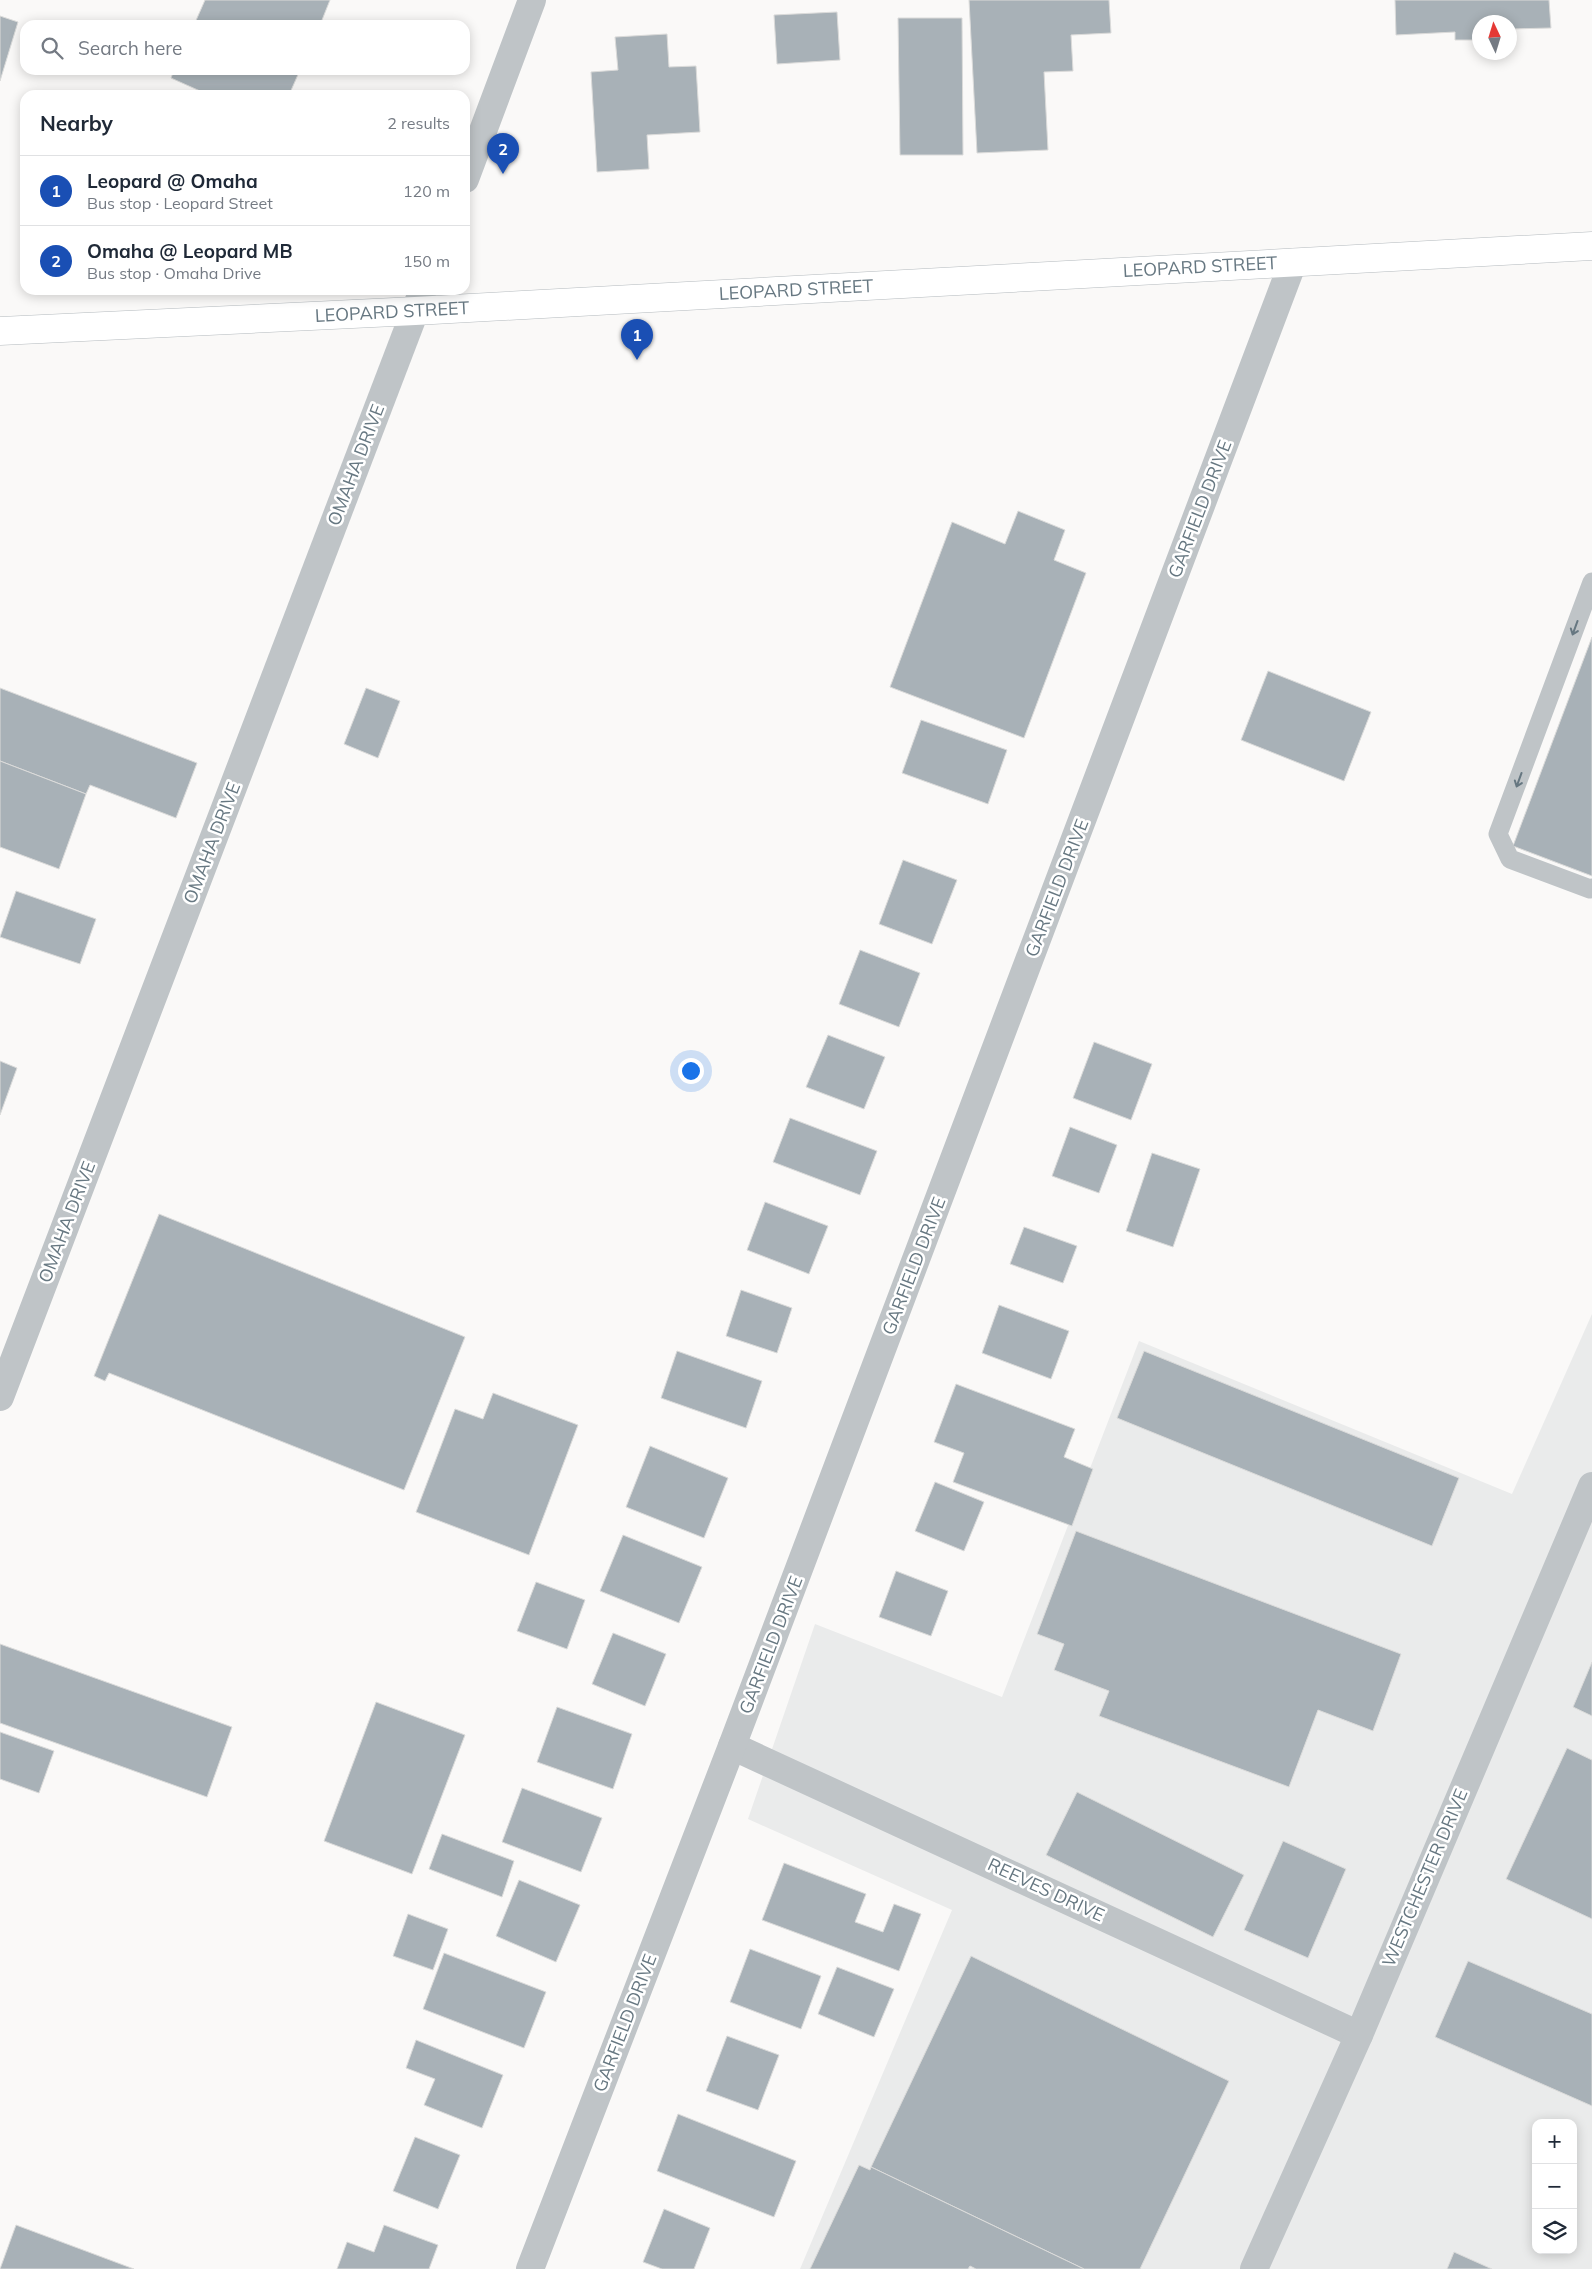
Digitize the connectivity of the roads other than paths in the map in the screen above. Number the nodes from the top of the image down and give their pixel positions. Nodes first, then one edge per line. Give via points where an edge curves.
1 (532, 0) edge
2 (470, 166) edge
3 (1592, 246) edge
4 (1293, 262) junction
5 (419, 300) edge
6 (0, 332) edge
7 (1592, 582) edge
8 (1592, 888) edge
9 (0, 1397) edge
10 (1592, 1486) edge
11 (732, 1746) junction
12 (1359, 2035) junction
13 (530, 2269) edge
14 (1254, 2269) edge

1 - 2 street
3 - 4 main road, LEOPARD STREET
4 - 5 main road, LEOPARD STREET
4 - 11 street, GARFIELD DRIVE
5 - 6 main road, LEOPARD STREET
5 - 9 street, OMAHA DRIVE
7 -> 8 lane via 1498,834 1510,860
10 - 12 street, WESTCHESTER DRIVE
11 - 12 street, REEVES DRIVE
11 - 13 street, GARFIELD DRIVE
12 - 14 street, WESTCHESTER DRIVE

